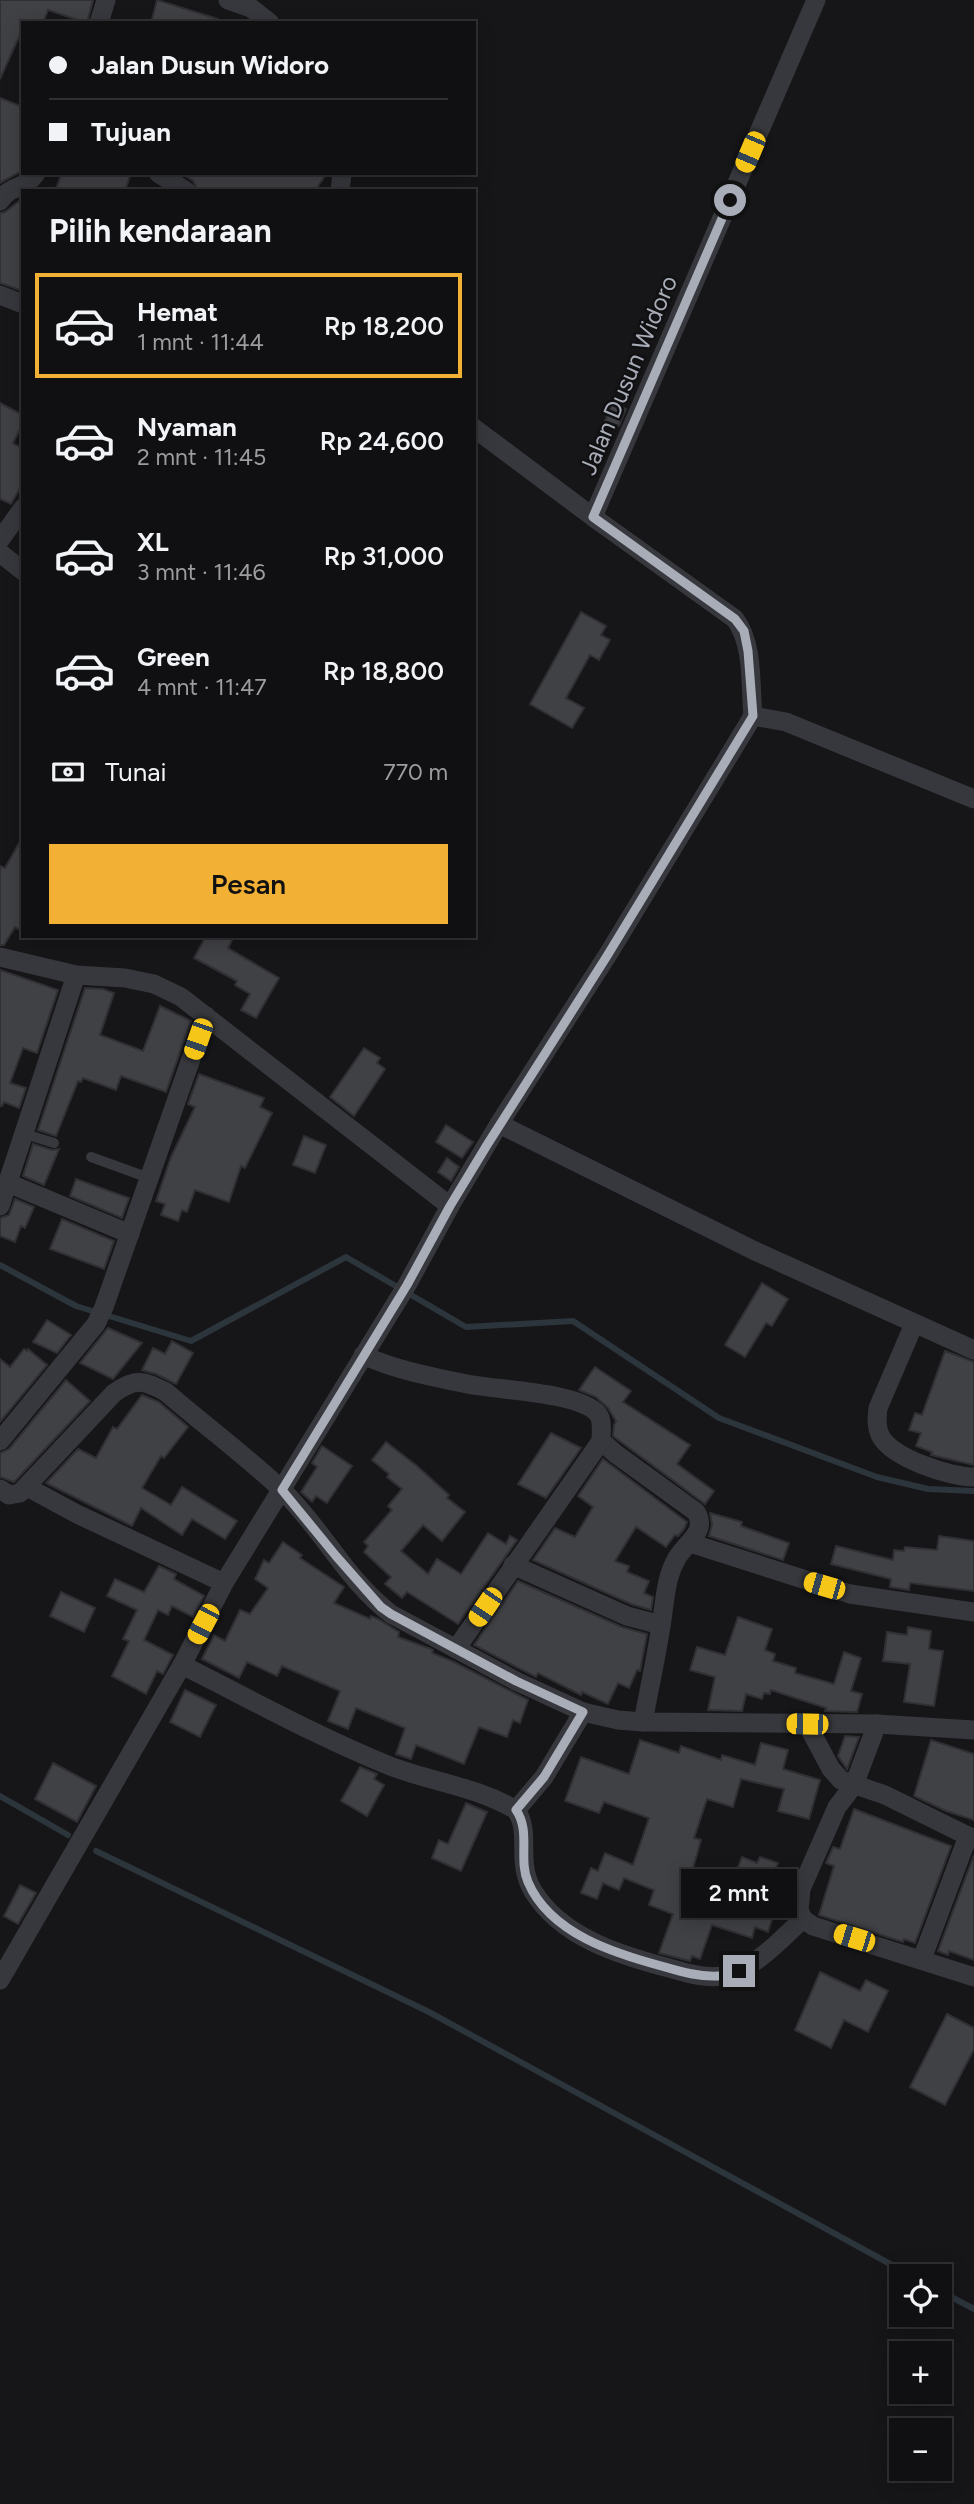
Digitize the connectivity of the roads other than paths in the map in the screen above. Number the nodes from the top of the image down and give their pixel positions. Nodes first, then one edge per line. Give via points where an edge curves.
1 (106, 0) edge
2 (228, 0) edge
3 (816, 0) edge
4 (100, 21) edge
5 (267, 21) edge
6 (161, 175) edge
7 (30, 183) edge
8 (183, 189) edge
9 (0, 201) edge
10 (0, 295) edge
11 (21, 303) edge
12 (476, 429) edge
13 (21, 511) edge
14 (593, 517) junction
15 (0, 540) edge
16 (753, 716) junction
17 (974, 799) edge
18 (0, 957) edge
19 (76, 975) junction
20 (206, 1016) junction
21 (499, 1124) junction
22 (25, 1134) junction
23 (54, 1143) dead end
24 (8, 1156) edge
25 (91, 1157) dead end
26 (149, 1178) junction
27 (8, 1183) junction
28 (0, 1206) edge
29 (450, 1206) junction
30 (130, 1234) junction
31 (914, 1324) junction
32 (974, 1350) edge
33 (363, 1355) junction
34 (0, 1441) edge
35 (601, 1441) junction
36 (974, 1477) edge
37 (27, 1487) junction
38 (0, 1489) edge
39 (282, 1490) junction
40 (690, 1543) junction
41 (513, 1565) junction
42 (224, 1583) junction
43 (974, 1612) edge
44 (661, 1625) junction
45 (456, 1649) junction
46 (182, 1665) junction
47 (583, 1712) junction
48 (643, 1722) junction
49 (807, 1724) junction
50 (877, 1724) junction
51 (974, 1730) edge
52 (853, 1785) junction
53 (516, 1810) junction
54 (971, 1837) edge
55 (803, 1919) junction
56 (922, 1959) junction
57 (974, 1977) edge
58 (0, 1980) edge

1 - 4 street
2 - 5 street via 251,8
3 - 14 street, Jalan Dusun Widoro
6 - 8 street
7 - 9 street via 6,192
10 - 11 street
12 - 14 street
13 - 15 street
14 - 16 street via 735,619 744,631 748,651
16 - 17 street via 786,722
16 - 21 street
18 - 19 street
19 - 20 street via 154,984
19 - 22 street
20 - 26 street
20 - 29 street
21 - 29 street
21 - 31 street
22 - 23 lane
22 - 24 street
24 - 27 street
25 - 26 lane
26 - 30 street
27 - 28 street
27 - 30 street
29 - 33 street
30 - 34 street via 100,1316
31 - 32 street
31 - 36 street via 878,1408 881,1438 900,1454 932,1469
33 - 35 street via 468,1384 576,1402 597,1414
33 - 39 street
35 - 40 street via 696,1512 699,1527
35 - 41 street
37 - 38 street via 14,1495
37 - 39 street via 114,1393 132,1382 144,1382 166,1392
37 - 42 street
39 - 42 street
39 - 45 street via 381,1607
40 - 43 street via 850,1594
40 - 44 street via 671,1572
41 - 44 street via 627,1616
41 - 45 street
42 - 46 street
44 - 48 street
45 - 47 street
46 - 53 street via 389,1766 475,1791
46 - 58 street
47 - 48 street
47 - 53 street via 544,1777
48 - 49 street
49 - 50 street
49 - 52 street via 831,1769
50 - 51 street
50 - 52 street
52 - 54 street via 885,1795
52 - 55 street via 837,1807 801,1889
53 - 55 street via 523,1827 522,1860 534,1893 558,1920 620,1953 693,1974 718,1976 739,1971 758,1959
54 - 56 street
55 - 56 street
56 - 57 street

